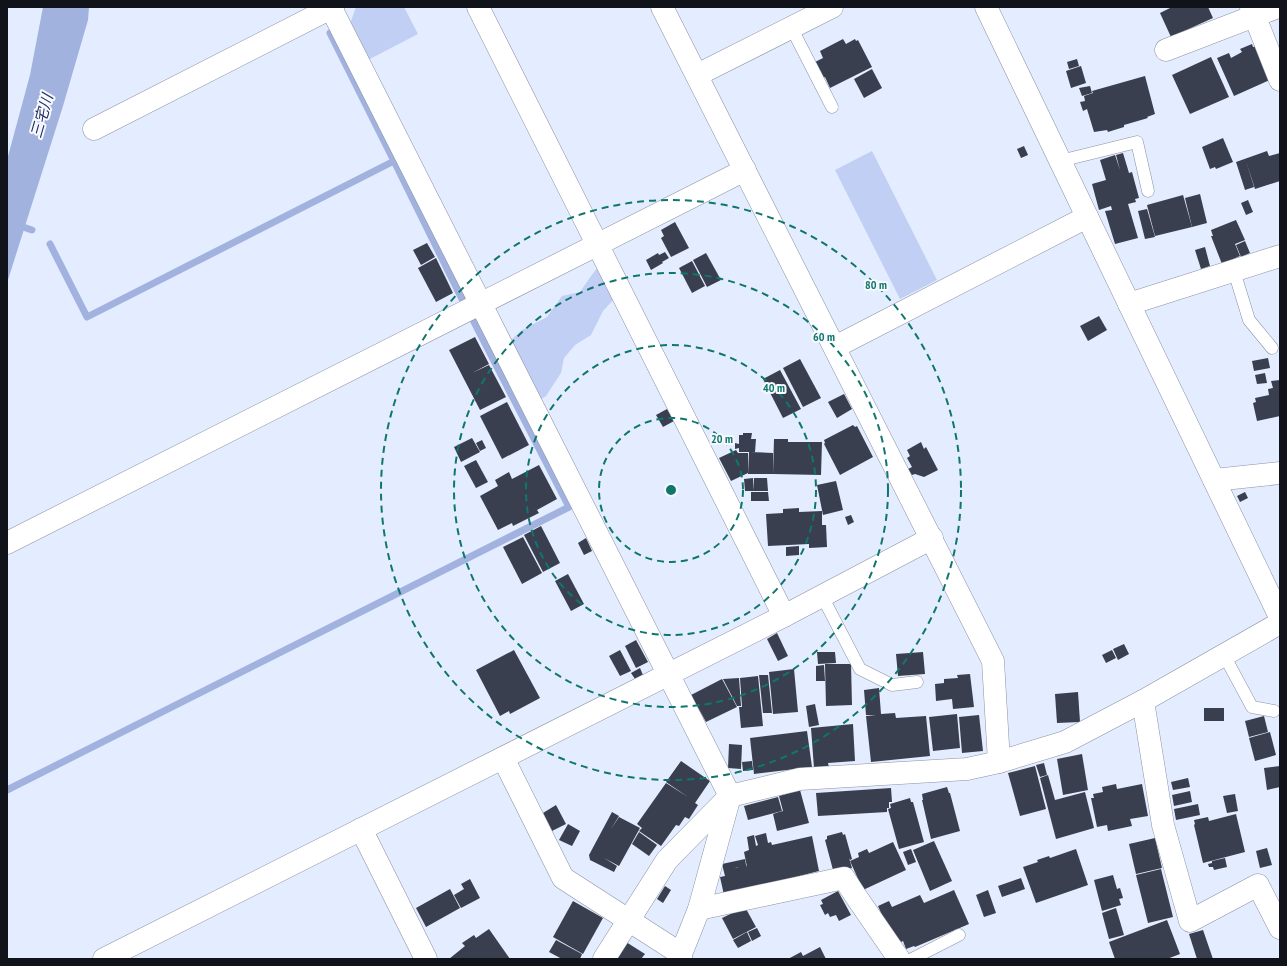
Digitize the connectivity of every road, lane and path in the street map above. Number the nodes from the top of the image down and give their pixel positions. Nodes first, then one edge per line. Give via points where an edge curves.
1 (478, 7) edge
2 (662, 7) edge
3 (832, 7) edge
4 (986, 7) edge
5 (1278, 7) edge
6 (332, 8) edge
7 (1253, 11) edge
8 (791, 27) junction
9 (1166, 50) dead end
10 (697, 75) junction
11 (1280, 80) edge
12 (832, 107) dead end
13 (94, 129) dead end
14 (1060, 161) junction
15 (745, 170) junction
16 (1148, 191) dead end
17 (1087, 217) junction
18 (598, 244) junction
19 (1280, 256) edge
20 (1234, 271) junction
21 (481, 304) junction
22 (1129, 304) junction
23 (835, 347) junction
24 (1272, 348) dead end
25 (1280, 473) edge
26 (1214, 480) junction
27 (932, 538) junction
28 (7, 543) edge
29 (822, 596) junction
30 (784, 616) junction
31 (1280, 617) edge
32 (1280, 623) edge
33 (1224, 655) junction
34 (668, 674) junction
35 (917, 682) dead end
36 (1143, 701) junction
37 (1274, 711) dead end
38 (503, 758) junction
39 (999, 762) junction
40 (730, 796) junction
41 (361, 829) junction
42 (699, 909) junction
43 (628, 920) junction
44 (1280, 928) edge
45 (959, 935) dead end
46 (681, 957) edge
47 (104, 959) edge
48 (426, 959) edge
49 (604, 959) edge
50 (899, 959) edge
51 (912, 959) edge

1 - 18 street
2 - 10 street
3 - 8 street
4 - 14 street
5 - 7 street
6 - 13 street
6 - 21 street
7 - 9 street
7 - 11 street
8 - 10 street
8 - 12 lane
10 - 15 street
14 - 16 lane via 1137,142
14 - 17 street
15 - 18 street
15 - 23 street
17 - 22 street
17 - 23 street
18 - 21 street
18 - 30 street
19 - 20 street
20 - 22 street
20 - 24 lane via 1249,320
21 - 28 street
21 - 34 street
22 - 26 street
23 - 27 street
25 - 26 street
26 - 31 street
27 - 29 street
27 - 39 street via 993,661
29 - 30 street
29 - 35 lane via 860,669 892,685
30 - 34 street
32 - 33 street
33 - 36 street
33 - 37 lane via 1252,707
34 - 38 street
34 - 40 street
36 - 39 street via 1065,742
36 - 44 street via 1163,825 1190,920 1258,885
38 - 41 street
38 - 43 street via 563,878
39 - 40 street via 967,769 800,779
40 - 42 street
40 - 43 street via 667,860
41 - 47 street
41 - 48 street
42 - 46 street
42 - 50 street via 844,878
43 - 46 street
43 - 49 street
45 - 51 lane

